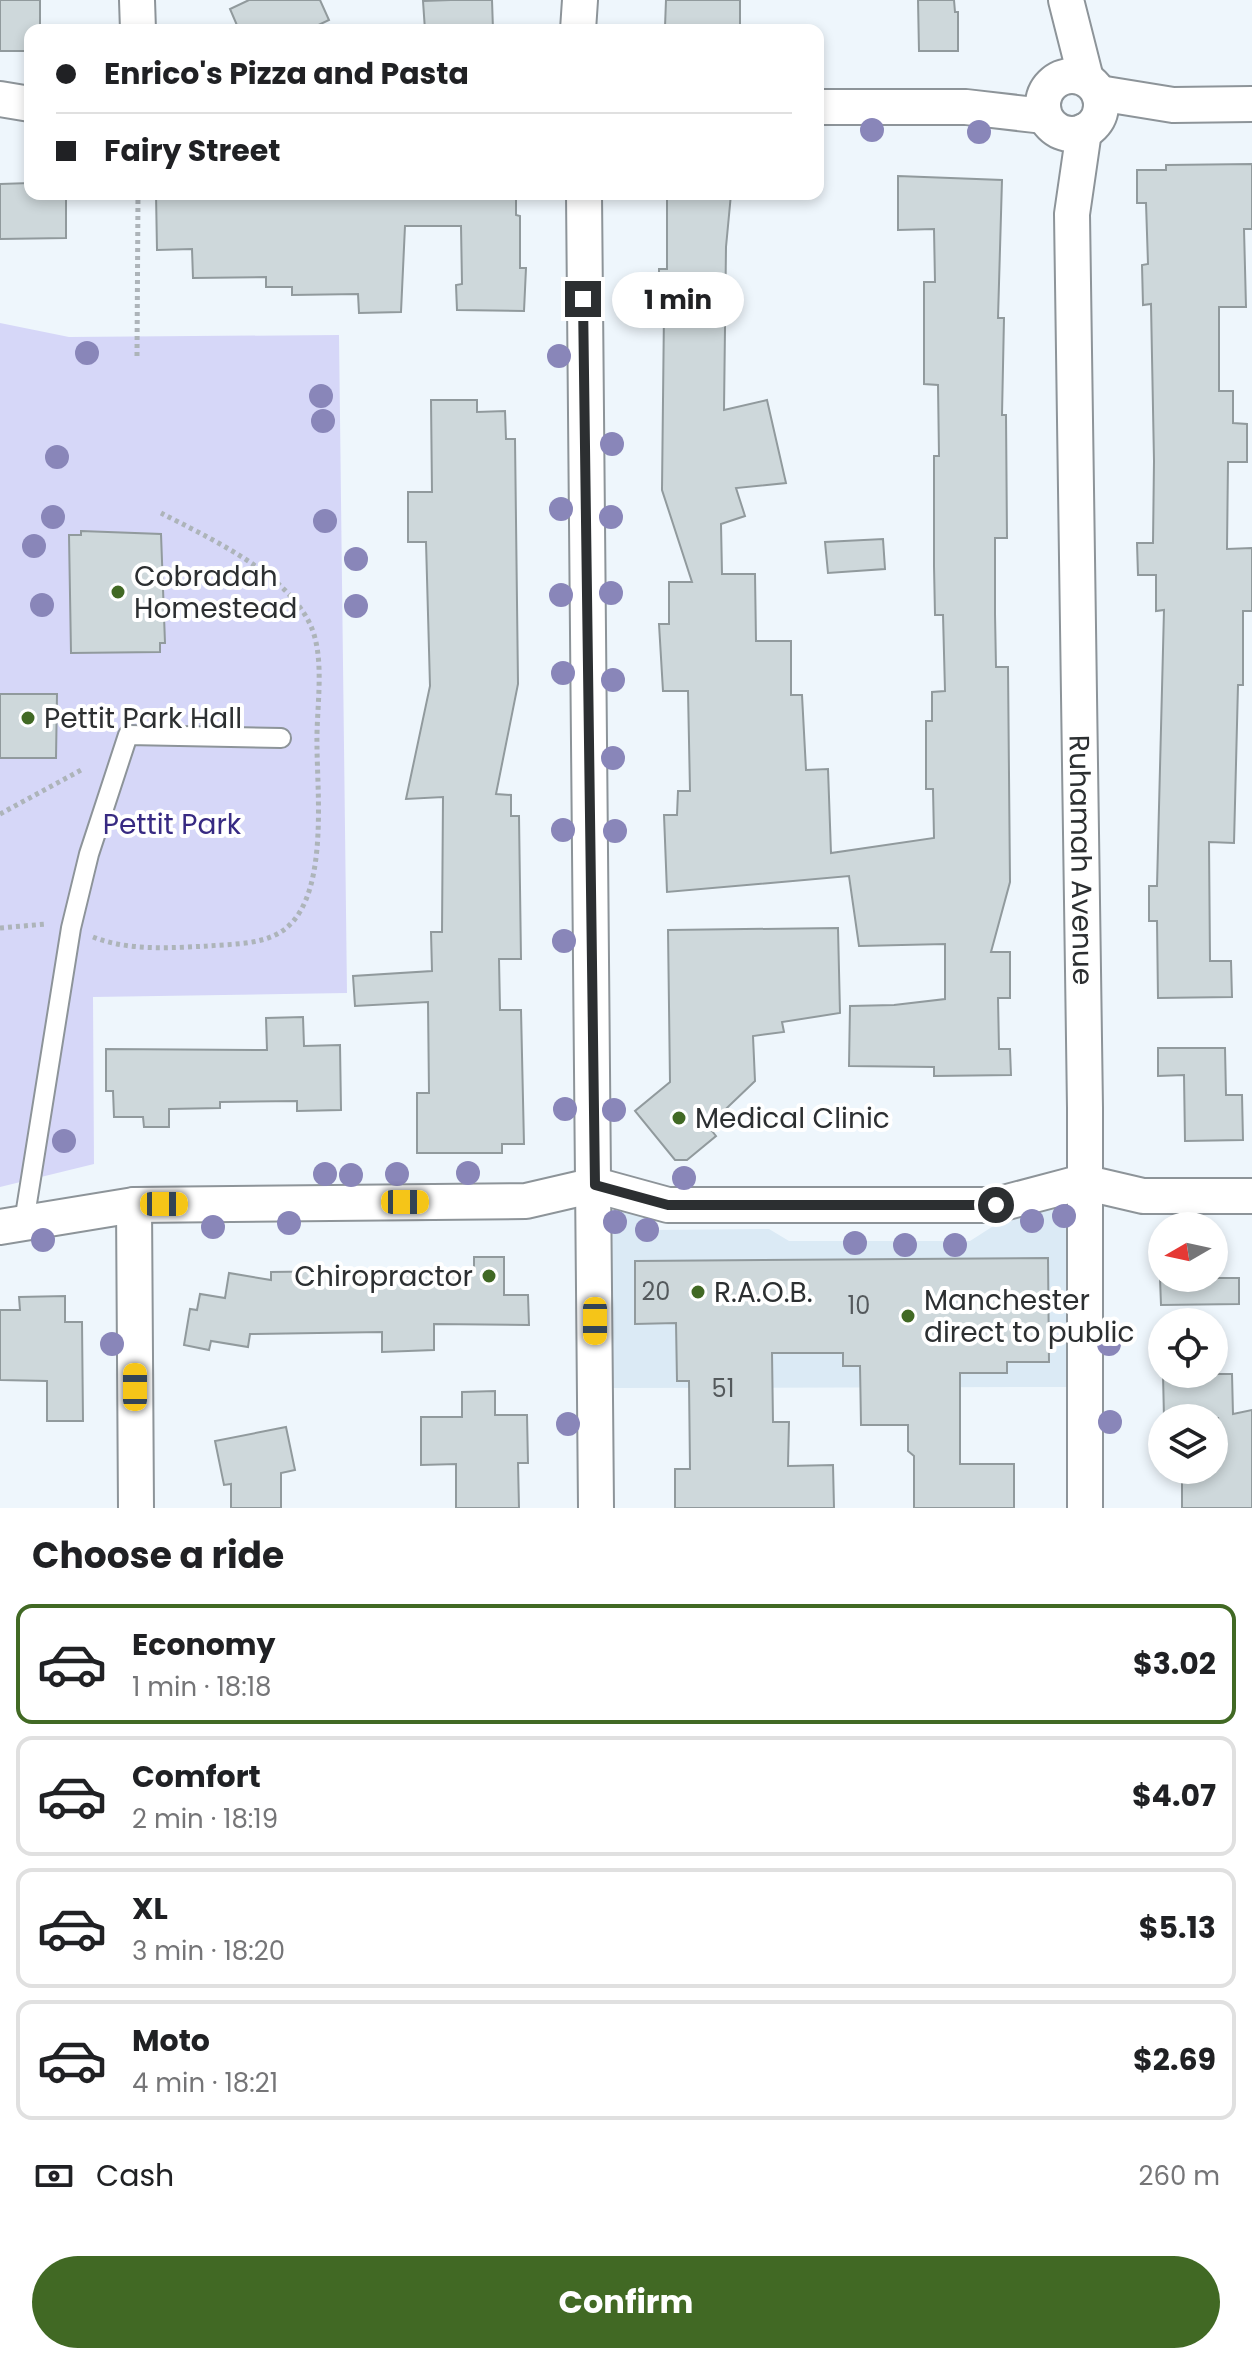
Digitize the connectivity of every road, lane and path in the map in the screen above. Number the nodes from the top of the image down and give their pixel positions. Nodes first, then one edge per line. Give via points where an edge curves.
1 (137, 0) edge
2 (1066, 0) edge
3 (138, 24) edge
4 (0, 99) edge
5 (24, 103) edge
6 (1252, 104) edge
7 (1071, 105) junction
8 (824, 107) edge
9 (138, 200) edge
10 (582, 200) edge
11 (137, 356) dead end
12 (161, 513) dead end
13 (281, 738) dead end
14 (83, 769) dead end
15 (0, 814) edge
16 (0, 928) edge
17 (71, 928) junction
18 (1083, 1182) junction
19 (595, 1185) junction
20 (1252, 1196) edge
21 (134, 1205) junction
22 (12, 1224) edge
23 (136, 1508) edge
24 (596, 1508) edge
25 (1085, 1508) edge

1 - 3 street
2 - 7 street, Ruhamah Avenue
4 - 5 street
6 - 7 street
7 - 8 street
7 - 18 street, Ruhamah Avenue
9 - 11 path
10 - 19 street
12 - 17 path via 247,560 285,592 310,624 317,653 315,864 295,920 278,934 253,942 135,946
13 - 17 lane via 128,735
14 - 15 path
16 - 17 path
17 - 22 lane
18 - 19 street via 996,1205 668,1205
18 - 20 street via 1143,1196
18 - 25 street, Ruhamah Avenue
19 - 21 street via 526,1201
19 - 24 street
21 - 22 street
21 - 23 street

